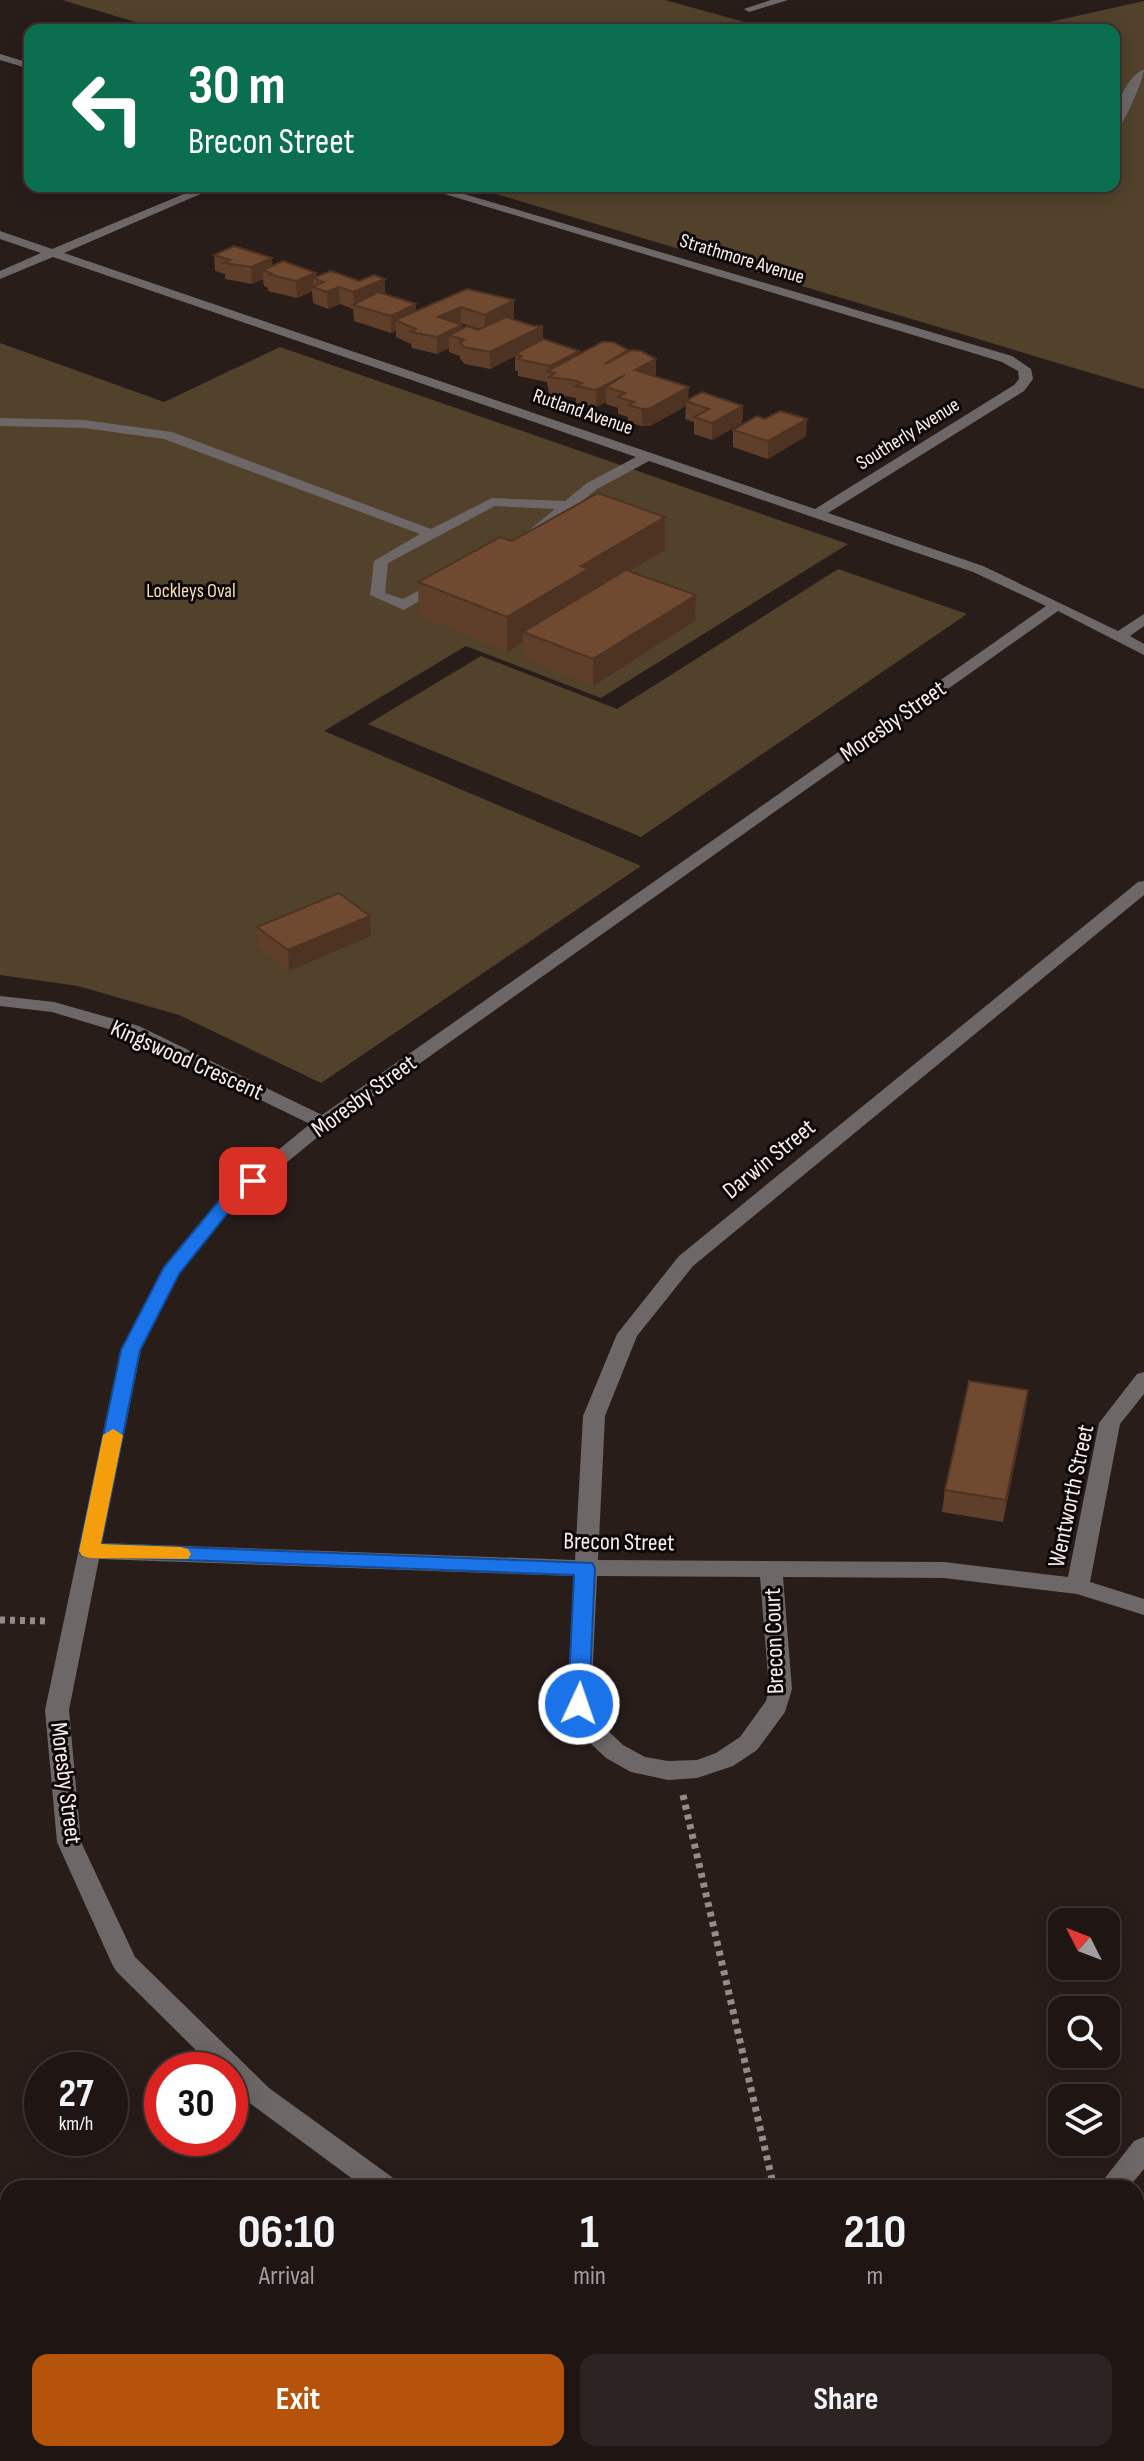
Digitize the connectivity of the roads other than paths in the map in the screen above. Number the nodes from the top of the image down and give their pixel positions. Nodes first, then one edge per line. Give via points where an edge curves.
1 (783, 0) edge
2 (749, 9) dead end
3 (0, 57) edge
4 (24, 64) edge
5 (1144, 72) edge
6 (1120, 120) edge
7 (199, 192) edge
8 (444, 192) edge
9 (0, 235) edge
10 (53, 253) junction
11 (0, 275) edge
12 (1019, 388) joint
13 (0, 422) edge
14 (648, 456) junction
15 (570, 505) junction
16 (818, 513) junction
17 (432, 534) junction
18 (519, 541) edge
19 (455, 577) edge
20 (1057, 605) junction
21 (1144, 619) edge
22 (1119, 637) junction
23 (1144, 650) edge
24 (1144, 886) edge
25 (1136, 902) edge
26 (0, 1001) edge
27 (323, 1123) junction
28 (1144, 1379) edge
29 (90, 1551) junction
30 (584, 1568) junction
31 (771, 1569) junction
32 (1078, 1586) junction
33 (1144, 1607) edge
34 (1144, 2149) edge
35 (363, 2180) edge
36 (1118, 2180) edge

1 - 2 street
3 - 4 street
5 - 6 street via 1128,91
7 - 10 street
8 - 12 street, Strathmore Avenue via 1007,359 1024,369 1026,379
9 - 10 street, Rutland Avenue
10 - 11 street
10 - 14 street, Rutland Avenue
12 - 16 street, Southerly Avenue
13 - 17 street via 84,424 167,435
14 - 15 street via 592,486
14 - 16 street, Rutland Avenue
15 - 17 street via 492,502
15 - 18 street
16 - 20 street, Rutland Avenue via 978,569
17 - 19 street via 381,561 377,595 404,605
20 - 22 street, Rutland Avenue
20 - 27 street, Moresby Street
21 - 22 street
22 - 23 street, Rutland Avenue
24 - 25 street, Darwin Street
25 - 30 street, Darwin Street via 686,1261 627,1334 594,1416
26 - 27 street, Kingswood Crescent via 54,1007 132,1030
27 - 29 street, Moresby Street via 229,1200 171,1271 131,1350
28 - 32 street, Wentworth Street via 1110,1423
29 - 30 street, Brecon Street
29 - 35 street, Moresby Street via 57,1710 69,1842 125,1964 260,2096
30 - 31 street, Brecon Street
30 - 31 street, Brecon Court via 579,1704 586,1724 599,1742 628,1761 677,1771 732,1759 760,1734 780,1698
31 - 32 street, Brecon Street via 944,1570
32 - 33 street, Brecon Street
34 - 36 street

